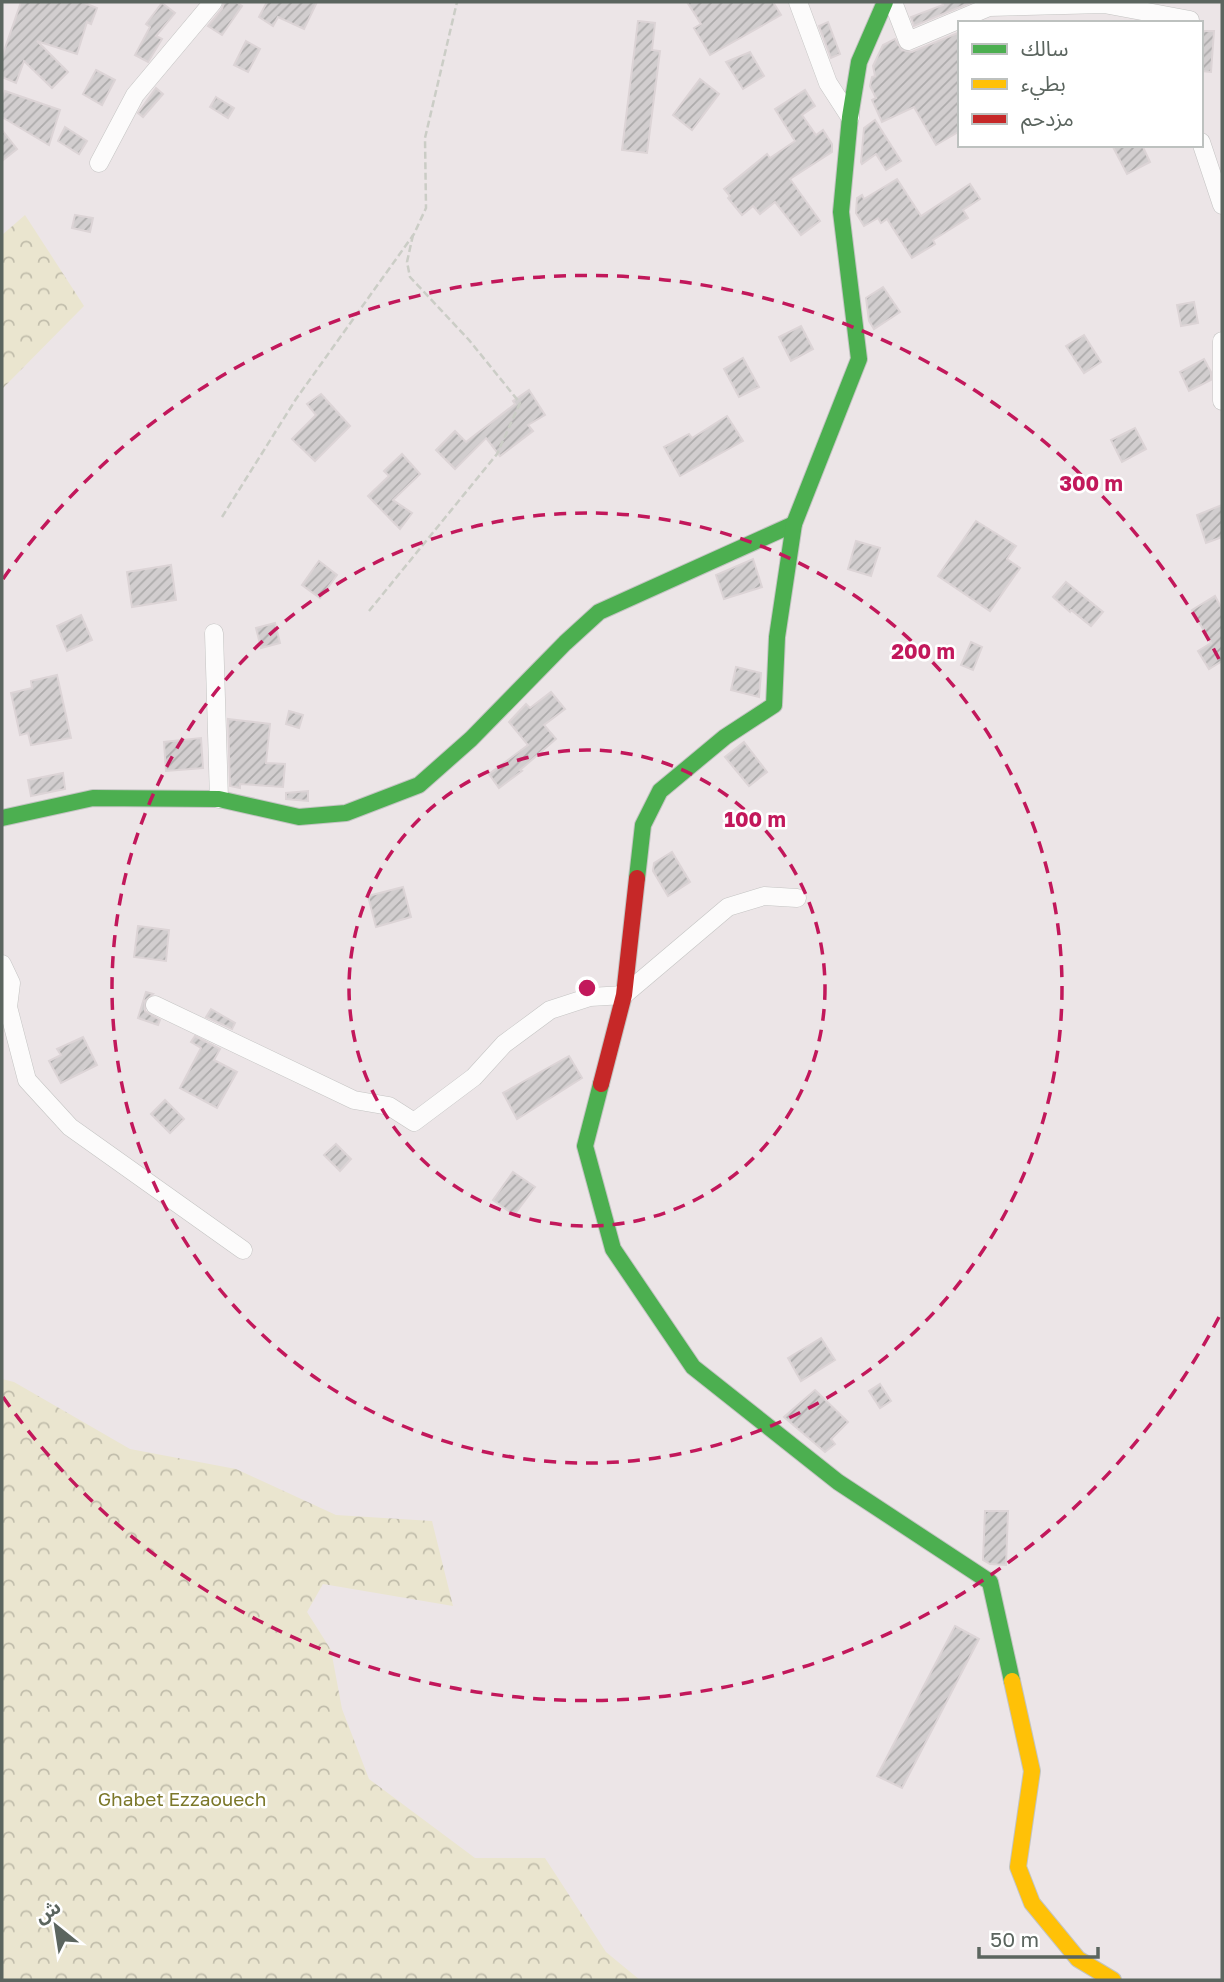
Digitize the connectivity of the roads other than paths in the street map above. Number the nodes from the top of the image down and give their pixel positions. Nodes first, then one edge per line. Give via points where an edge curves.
1 (213, 2) edge
2 (798, 2) edge
3 (885, 2) edge
4 (892, 2) edge
5 (1104, 3) edge
6 (989, 4) edge
7 (1190, 15) edge
8 (850, 117) junction
9 (1203, 147) edge
10 (99, 163) dead end
11 (1222, 205) edge
12 (1222, 341) edge
13 (1222, 401) edge
14 (794, 524) junction
15 (214, 633) dead end
16 (219, 799) junction
17 (2, 818) edge
18 (797, 898) dead end
19 (2, 964) edge
20 (624, 995) junction
21 (155, 1005) dead end
22 (243, 1250) dead end
23 (1113, 1980) edge

1 - 10 street via 135,95
2 - 8 street via 828,83
3 - 8 street via 859,62
4 - 6 street via 908,41
5 - 6 street
5 - 7 street
8 - 14 street via 841,212 859,359
9 - 11 street
12 - 13 street
14 - 16 street via 599,612 419,785 346,813 299,817
14 - 20 street via 777,637 774,705 725,737 660,791 643,825
15 - 16 street
16 - 17 street via 93,798
18 - 20 street via 764,896 728,906
19 - 22 street via 11,983 8,1007 27,1080 70,1127
20 - 21 street via 590,997 550,1010 414,1122 389,1106 354,1100
20 - 23 street via 585,1146 613,1249 693,1367 838,1482 990,1583 1032,1771 1018,1867 1031,1903 1078,1959

